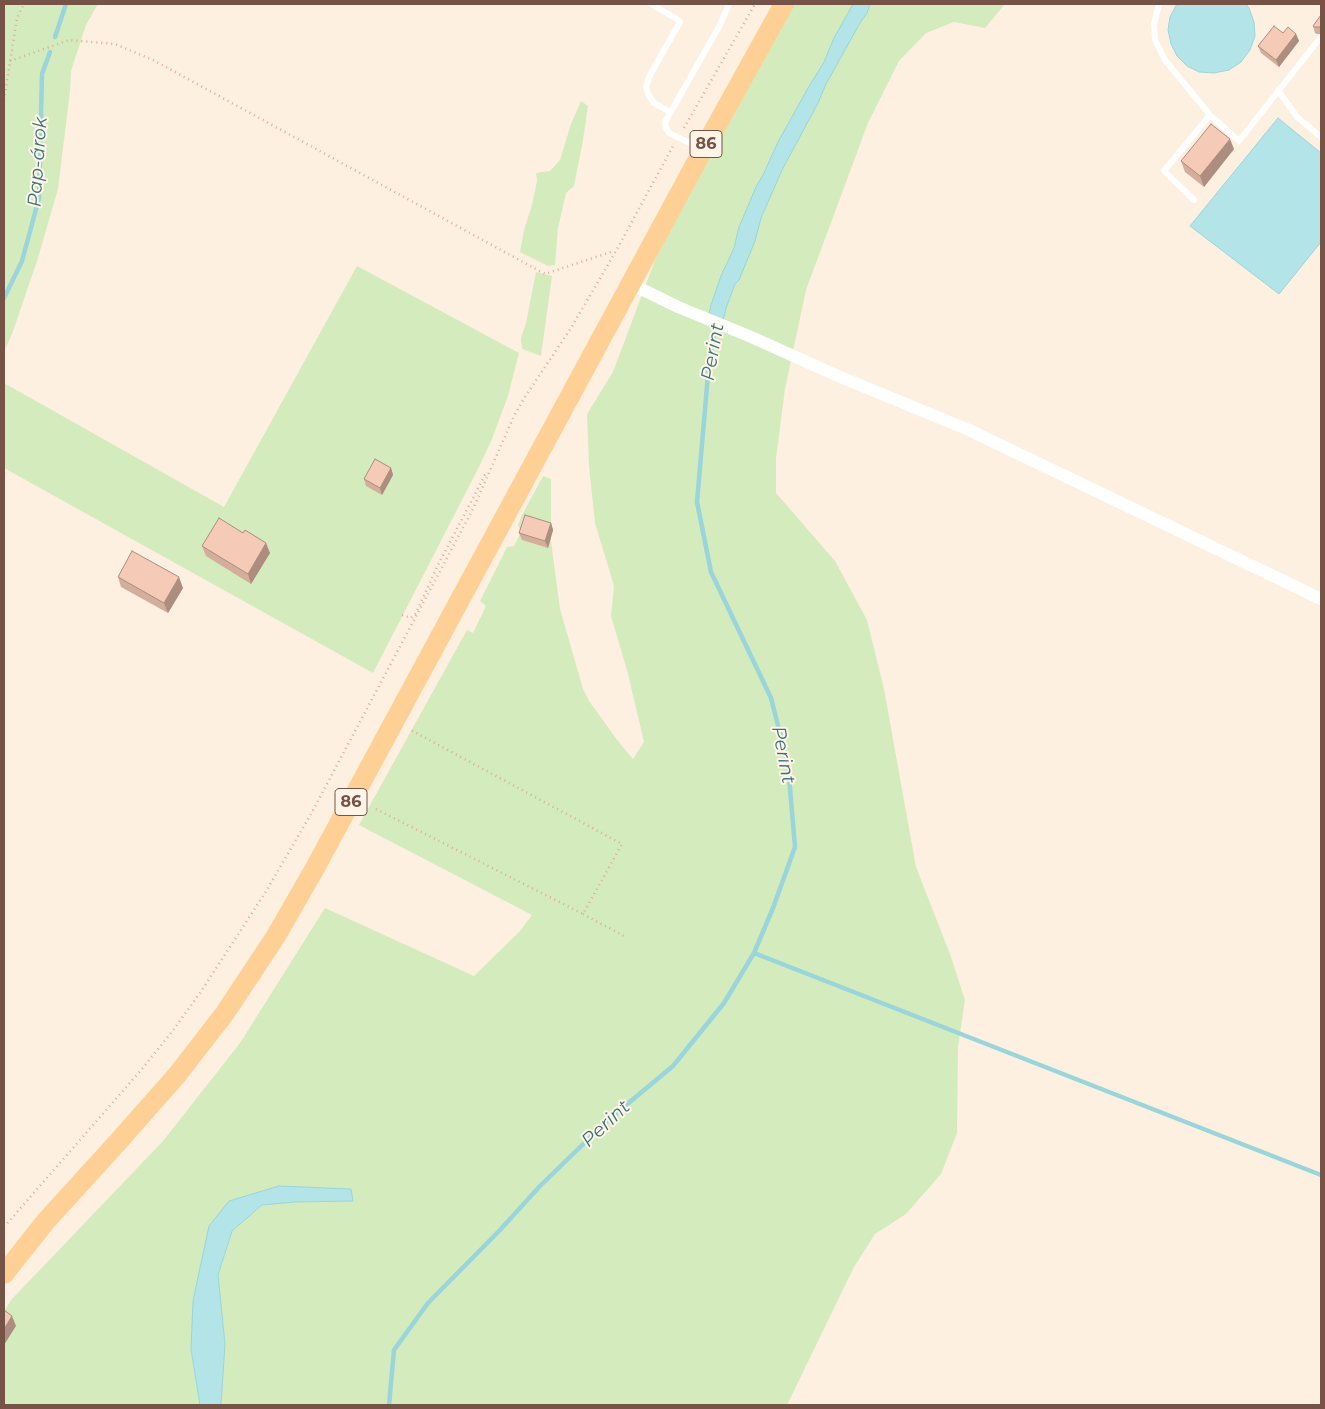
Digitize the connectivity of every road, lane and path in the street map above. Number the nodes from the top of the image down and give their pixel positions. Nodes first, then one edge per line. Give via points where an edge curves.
1 (24, 4) edge
2 (651, 4) edge
3 (729, 4) edge
4 (755, 4) edge
5 (784, 4) edge
6 (1159, 4) edge
7 (1320, 38) edge
8 (10, 61) junction
9 (1278, 90) junction
10 (4, 100) edge
11 (670, 112) junction
12 (1210, 115) junction
13 (1321, 137) edge
14 (678, 138) junction
15 (703, 150) junction
16 (1194, 200) dead end
17 (616, 251) junction
18 (631, 284) junction
19 (489, 474) junction
20 (1321, 598) edge
21 (402, 615) dead end
22 (410, 730) dead end
23 (376, 809) dead end
24 (583, 914) junction
25 (624, 936) dead end
26 (4, 1228) edge
27 (4, 1274) edge

1 - 8 path via 17,18
2 - 11 lane via 680,22 646,87 654,103
3 - 11 lane
4 - 14 path
5 - 15 main road, 86
6 - 12 lane via 1154,24 1159,50
7 - 9 lane
8 - 10 path
8 - 17 path via 69,40 115,44 152,60 545,274
9 - 12 lane via 1239,141
9 - 13 lane via 1297,117
11 - 14 lane via 666,128
12 - 16 lane via 1164,171
14 - 15 lane
14 - 17 path
15 - 18 main road, 86
17 - 19 path via 568,333 518,408
18 - 20 street via 969,430
18 - 27 main road, 86 via 315,868 261,958 225,1013 177,1075 46,1221
19 - 21 path via 485,475 416,613 411,618
19 - 26 path via 311,814 260,901 171,1033
22 - 24 path via 622,844
23 - 24 path
24 - 25 path

